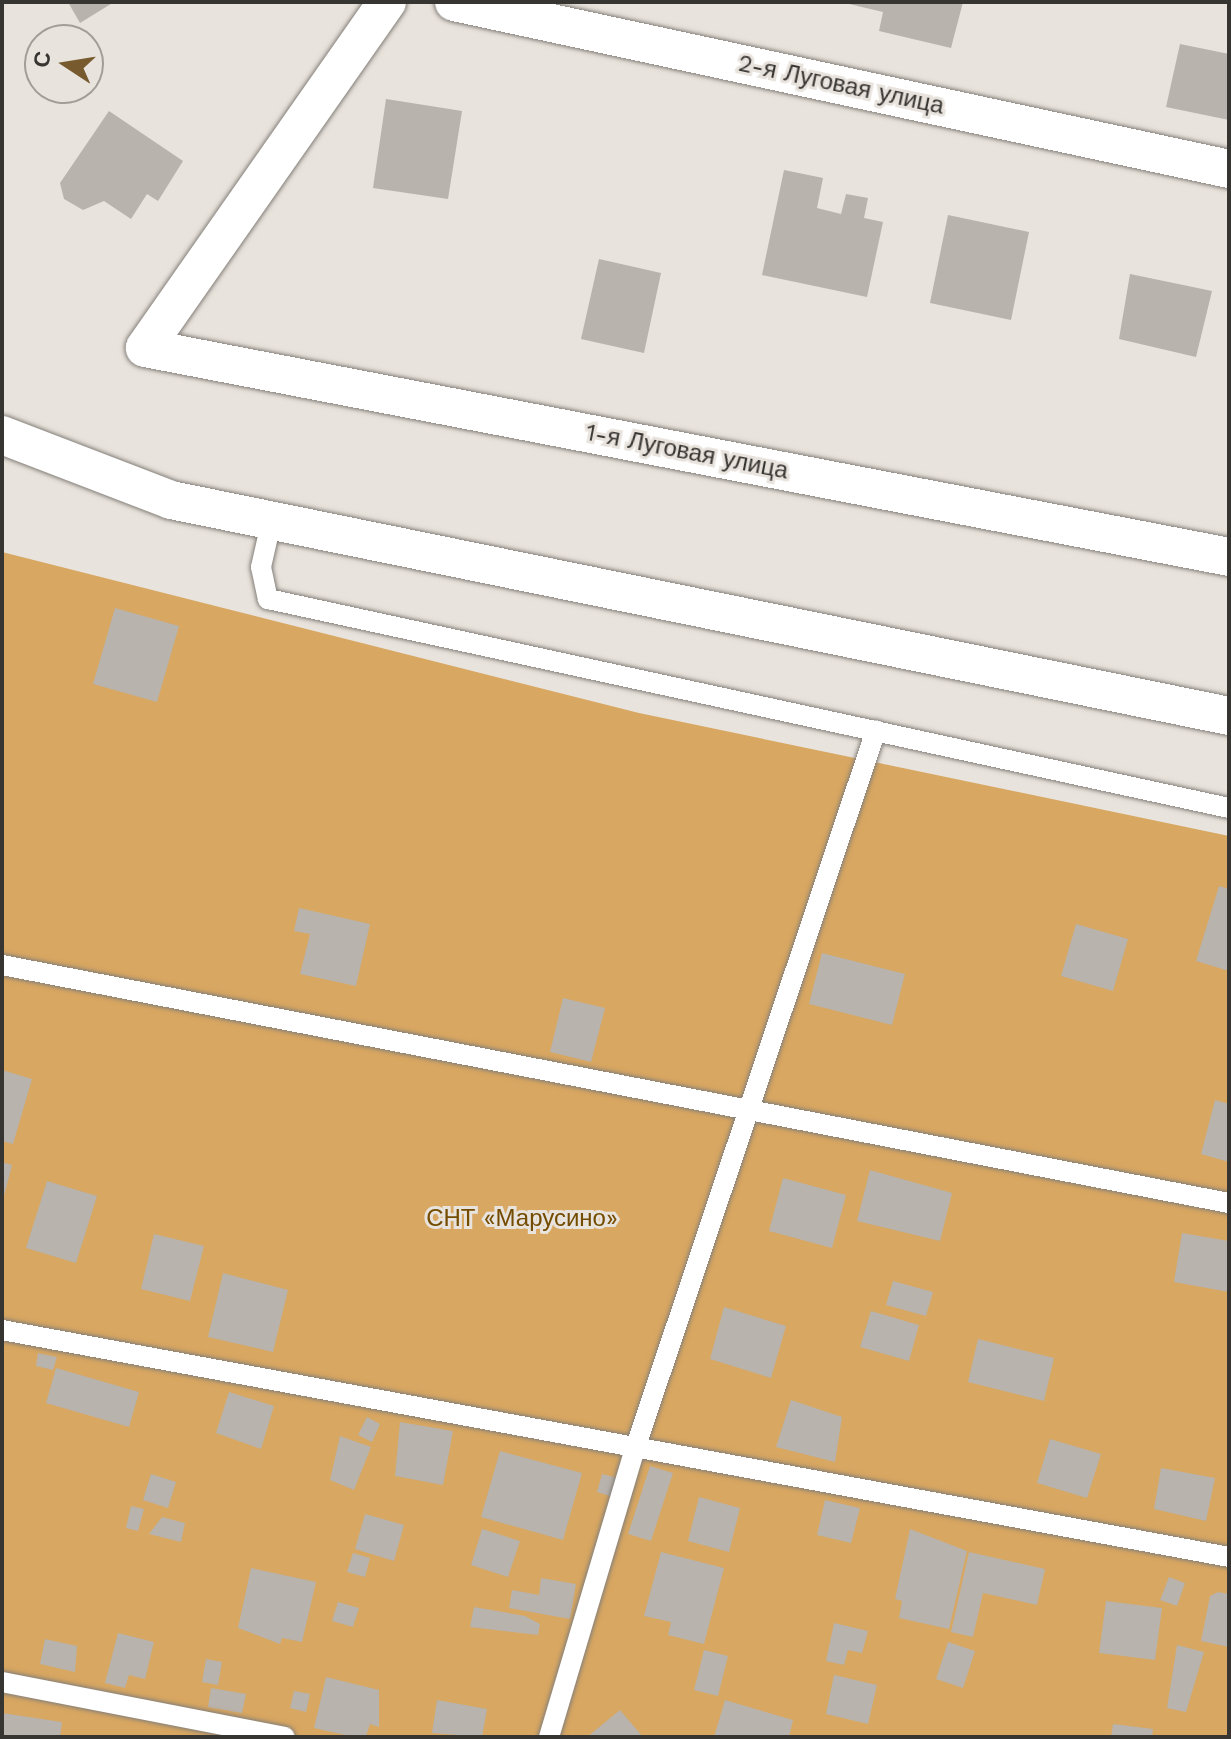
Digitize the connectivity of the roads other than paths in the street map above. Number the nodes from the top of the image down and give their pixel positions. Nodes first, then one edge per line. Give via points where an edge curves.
1 (387, 2) edge
2 (454, 2) edge
3 (1229, 169) edge
4 (2, 435) edge
5 (271, 523) junction
6 (1229, 557) edge
7 (1229, 716) edge
8 (876, 730) junction
9 (1229, 808) edge
10 (2, 965) edge
11 (750, 1110) junction
12 (1229, 1203) edge
13 (2, 1330) edge
14 (635, 1449) junction
15 (1229, 1557) edge
16 (2, 1682) edge
17 (285, 1737) edge
18 (549, 1737) edge

1 - 6 street, 1-я Луговая улица via 145,348
2 - 3 street, 2-я Луговая улица
4 - 5 street via 157,495
5 - 7 street
5 - 8 lane via 261,567 268,599
8 - 9 lane
8 - 11 lane
10 - 11 lane
11 - 12 lane
11 - 14 lane
13 - 14 lane
14 - 15 lane
14 - 18 lane
16 - 17 lane

